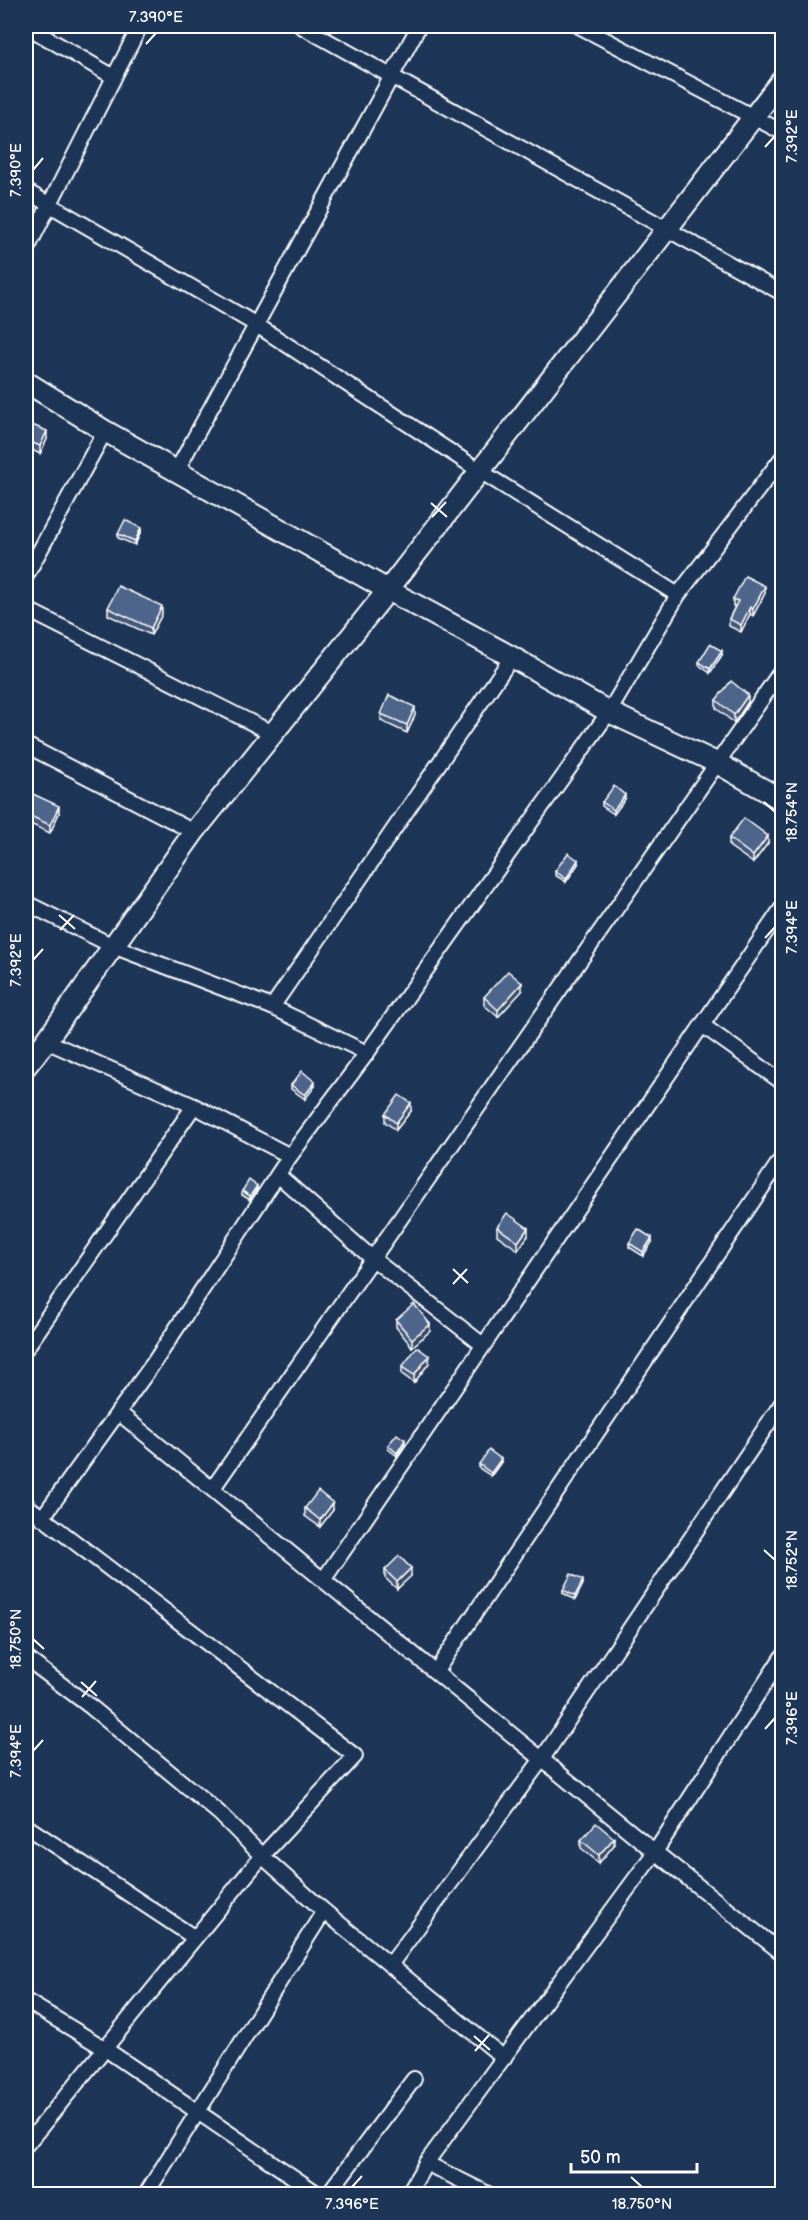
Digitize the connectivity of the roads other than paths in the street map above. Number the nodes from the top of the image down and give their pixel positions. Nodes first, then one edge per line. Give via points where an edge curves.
1 (26, 26) edge
2 (141, 26) edge
3 (301, 26) edge
4 (419, 26) edge
5 (579, 26) edge
6 (391, 76) junction
7 (114, 77) junction
8 (783, 80) edge
9 (754, 117) junction
10 (783, 132) edge
11 (26, 191) edge
12 (49, 204) junction
13 (668, 229) junction
14 (26, 251) edge
15 (783, 293) edge
16 (255, 324) junction
17 (26, 382) edge
18 (105, 430) junction
19 (783, 458) edge
20 (177, 470) junction
21 (480, 471) junction
22 (26, 576) edge
23 (388, 590) junction
24 (678, 595) junction
25 (26, 609) edge
26 (513, 657) junction
27 (783, 670) edge
28 (609, 712) junction
29 (274, 734) junction
30 (26, 745) edge
31 (719, 764) junction
32 (783, 800) edge
33 (194, 832) junction
34 (26, 903) edge
35 (783, 908) edge
36 (113, 946) junction
37 (272, 1007) junction
38 (702, 1025) junction
39 (46, 1041) junction
40 (367, 1053) junction
41 (26, 1066) edge
42 (783, 1082) edge
43 (194, 1106) junction
44 (291, 1156) junction
45 (783, 1158) edge
46 (278, 1175) junction
47 (373, 1259) junction
48 (483, 1346) junction
49 (26, 1348) edge
50 (783, 1403) edge
51 (118, 1412) junction
52 (213, 1488) junction
53 (26, 1505) edge
54 (42, 1518) junction
55 (324, 1579) junction
56 (783, 1657) edge
57 (26, 1658) edge
58 (436, 1671) junction
59 (542, 1759) junction
60 (26, 1826) edge
61 (655, 1852) junction
62 (262, 1856) junction
63 (324, 1911) junction
64 (195, 1938) junction
65 (783, 1953) edge
66 (390, 1965) junction
67 (26, 2001) edge
68 (104, 2048) junction
69 (504, 2058) junction
70 (414, 2079) dead end
71 (198, 2113) junction
72 (26, 2145) edge
73 (426, 2163) junction
74 (146, 2194) edge
75 (318, 2194) edge
76 (328, 2194) edge
77 (408, 2194) edge
78 (488, 2194) edge

1 - 7 street
2 - 7 street
3 - 6 street
4 - 6 street
5 - 9 street
6 - 13 street
6 - 16 street
7 - 12 street
8 - 9 street
9 - 10 street
9 - 13 street
11 - 12 street
12 - 14 street
12 - 16 street
13 - 15 street
13 - 21 street
16 - 20 street
16 - 21 street
17 - 18 street
18 - 20 street
18 - 22 street
19 - 24 street
20 - 23 street
21 - 23 street
21 - 24 street
23 - 26 street
23 - 29 street
24 - 28 street
25 - 29 street
26 - 28 street
26 - 37 street
27 - 31 street
28 - 31 street
28 - 40 street
29 - 33 street
30 - 33 street
31 - 32 street
31 - 47 street
33 - 36 street
34 - 36 street
35 - 38 street
36 - 37 street
36 - 39 street
37 - 40 street
38 - 42 street
38 - 48 street
39 - 41 street
39 - 43 street
40 - 44 street
43 - 44 street
43 - 49 street
44 - 46 street
45 - 58 street
46 - 47 street
46 - 51 street
47 - 48 street
47 - 52 street
48 - 55 street
50 - 59 street
51 - 52 street
51 - 54 street
52 - 55 street
53 - 54 street
54 - 62 street via 355,1756
55 - 58 street
56 - 61 street
57 - 62 street via 174,1775
58 - 59 street
59 - 61 street
59 - 66 street
60 - 64 street
61 - 65 street
61 - 69 street
62 - 63 street
62 - 64 street
63 - 66 street
63 - 71 street
64 - 68 street
66 - 69 street
67 - 68 street
68 - 71 street
68 - 72 street
69 - 73 street
70 - 76 street
71 - 74 street
71 - 75 street
73 - 77 street
73 - 78 street

